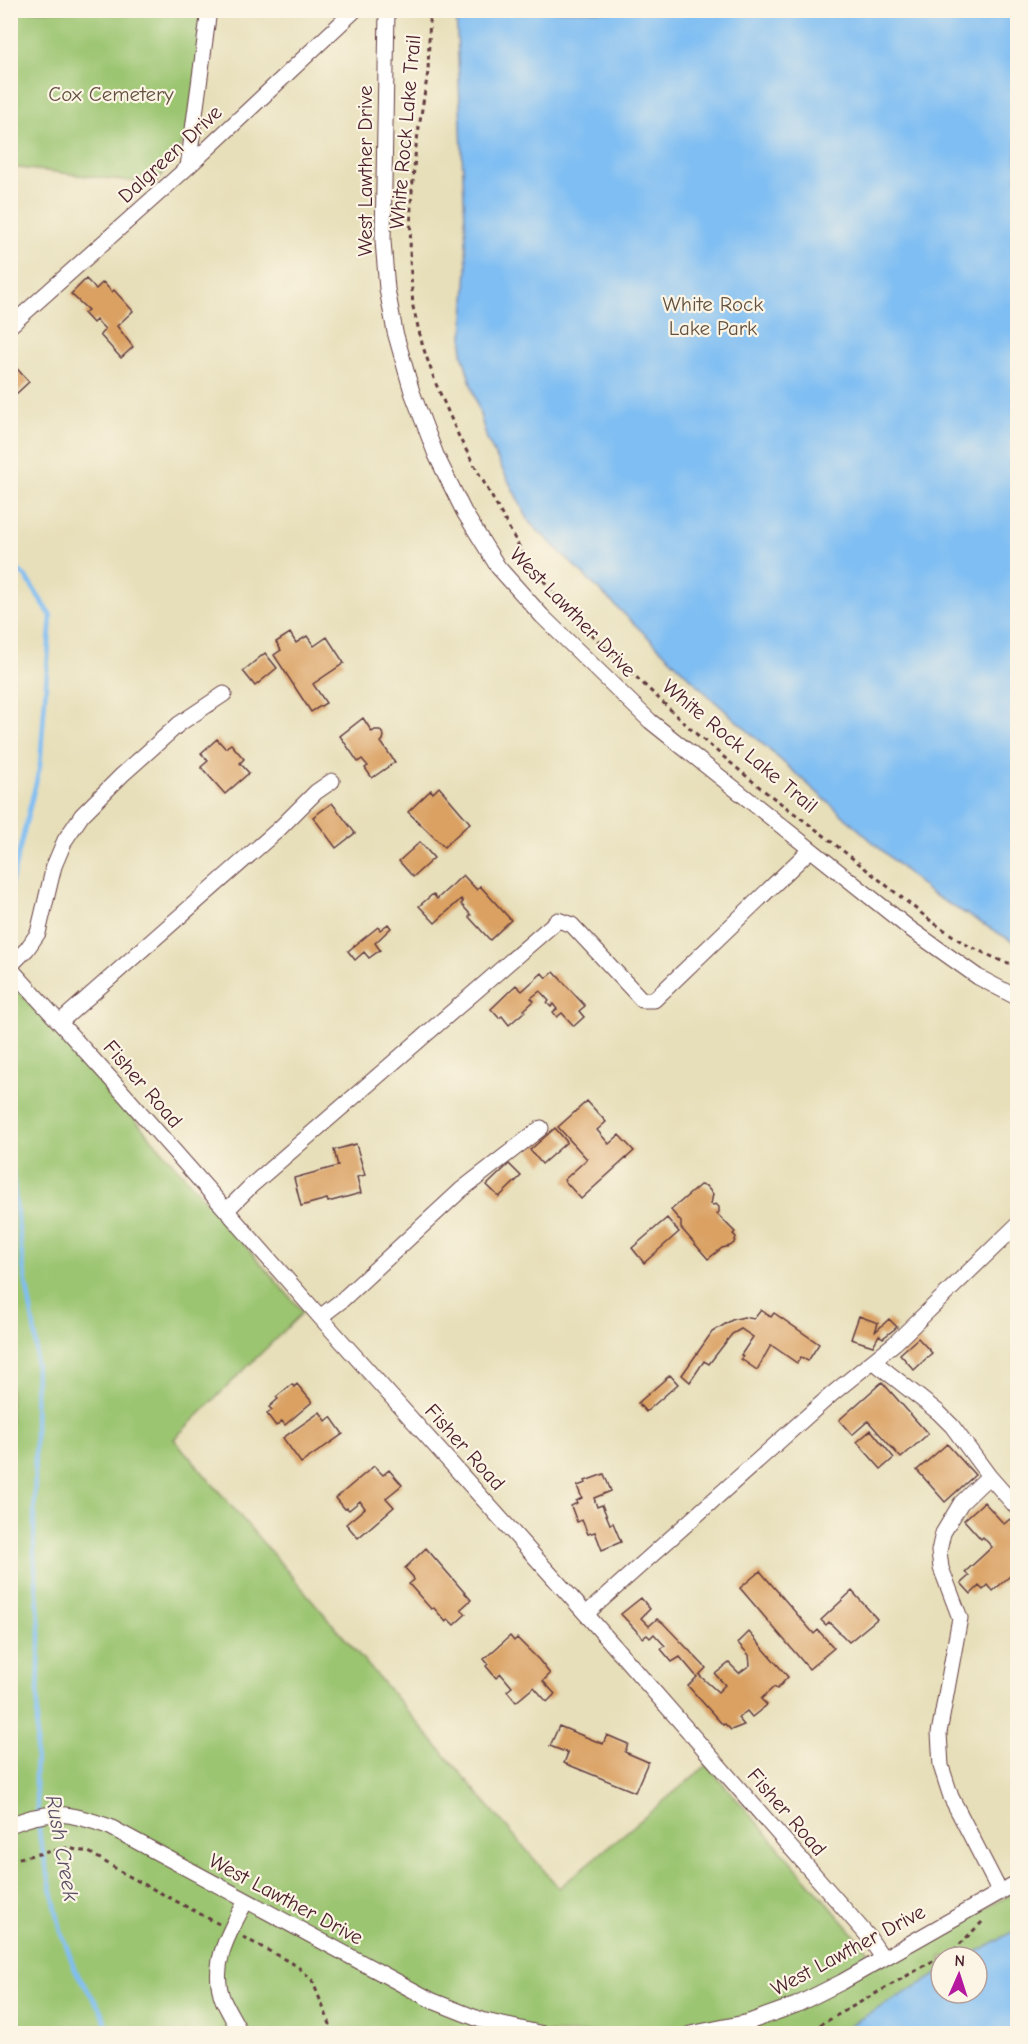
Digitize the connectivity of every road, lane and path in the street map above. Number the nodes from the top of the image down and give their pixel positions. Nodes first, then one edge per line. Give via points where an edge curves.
1 (208, 10) edge
2 (355, 10) edge
3 (387, 10) edge
4 (430, 10) edge
5 (188, 167) junction
6 (10, 326) edge
7 (224, 694) dead end
8 (332, 781) dead end
9 (810, 850) junction
10 (1017, 966) edge
11 (10, 967) edge
12 (1017, 998) edge
13 (60, 1022) junction
14 (541, 1128) dead end
15 (227, 1210) junction
16 (1017, 1224) edge
17 (320, 1317) junction
18 (873, 1362) junction
19 (989, 1476) junction
20 (1017, 1509) edge
21 (586, 1614) junction
22 (10, 1825) edge
23 (11, 1860) edge
24 (1017, 1882) edge
25 (1000, 1892) junction
26 (246, 1901) junction
27 (988, 1918) dead end
28 (220, 1925) dead end
29 (237, 1934) dead end
30 (883, 1958) junction
31 (700, 2033) edge
32 (241, 2034) edge
33 (334, 2034) edge
34 (543, 2034) edge
35 (804, 2034) edge

1 - 5 street
2 - 5 street, Dalgreen Drive
3 - 9 street, West Lawther Drive via 383,241 387,289 412,392 436,455 464,512 498,567 584,658 650,721
4 - 10 path, White Rock Lake Trail via 428,72 411,203 413,307 436,384 460,439 526,559 575,619 693,732 931,921 965,944
5 - 6 street, Dalgreen Drive
7 - 11 street via 179,724 82,815 54,866 38,933
8 - 13 street
9 - 12 street, West Lawther Drive via 978,977
9 - 15 street via 654,1000 642,1000 572,925 558,920
11 - 13 street, Fisher Road
13 - 15 street, Fisher Road
14 - 17 street via 461,1190
15 - 17 street, Fisher Road
16 - 18 street
17 - 21 street, Fisher Road
18 - 19 street via 938,1412
18 - 21 street via 832,1394
19 - 20 street
19 - 25 street via 961,1503 943,1533 939,1551 940,1568 960,1618 939,1733 941,1766 951,1797
21 - 30 street, Fisher Road via 868,1936
22 - 26 street, West Lawther Drive via 48,1814 79,1816 110,1827
23 - 28 path via 67,1848 89,1852
24 - 25 street, West Lawther Drive
25 - 30 street, West Lawther Drive
26 - 32 street via 219,1958 218,1977 223,1998
26 - 34 street, West Lawther Drive via 433,2001 481,2020
27 - 35 path via 956,1948
29 - 33 path via 297,1966 312,1980
30 - 31 street, West Lawther Drive via 796,2005 749,2022

